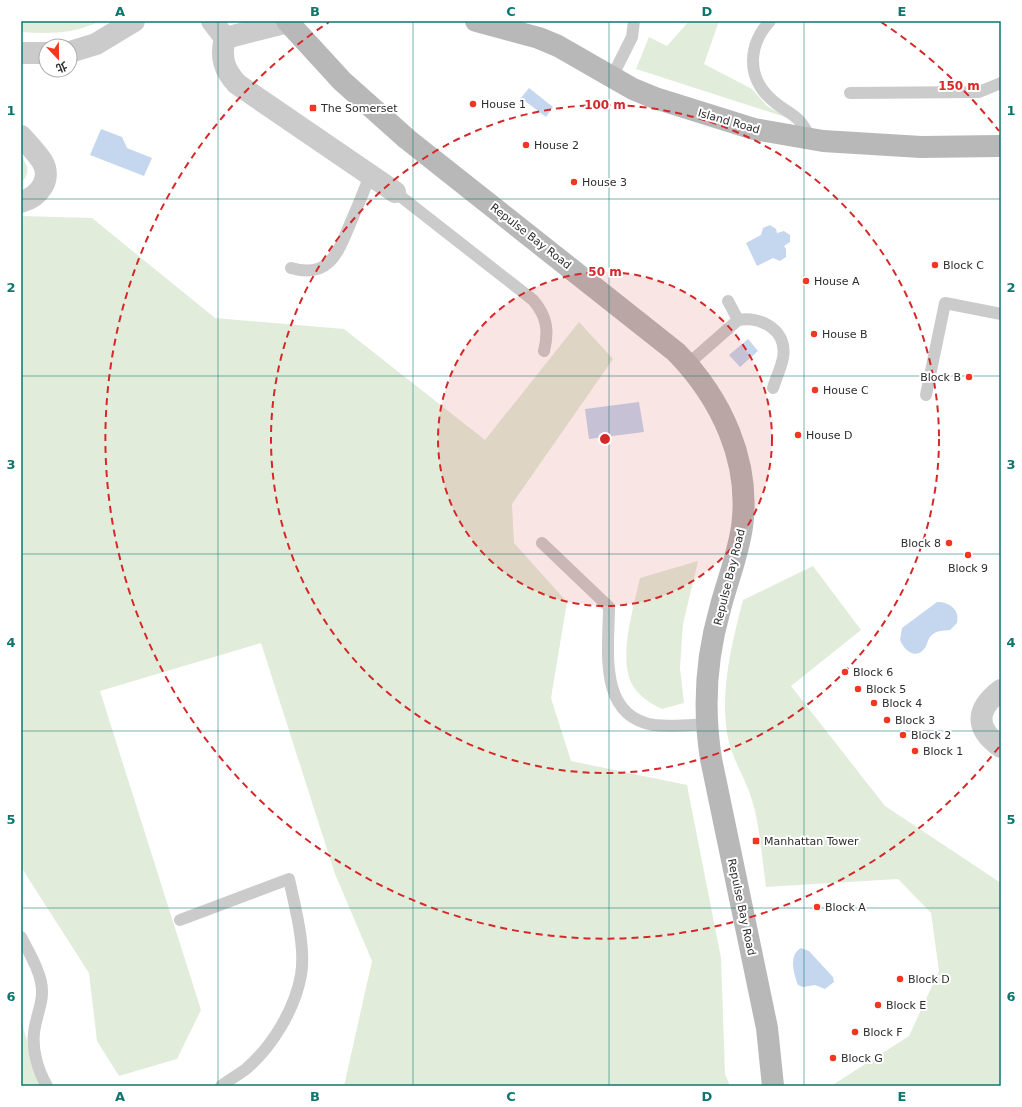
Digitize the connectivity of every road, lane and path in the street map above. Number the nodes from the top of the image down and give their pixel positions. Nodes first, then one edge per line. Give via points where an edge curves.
1 (134, 21) edge
2 (212, 21) edge
3 (476, 21) edge
4 (634, 21) edge
5 (770, 21) edge
6 (287, 22) edge
7 (225, 38) junction
8 (78, 50) edge
9 (21, 53) edge
10 (38, 53) edge
11 (612, 77) junction
12 (1001, 83) edge
13 (850, 93) dead end
14 (21, 136) edge
15 (810, 138) junction
16 (1001, 146) edge
17 (370, 175) junction
18 (395, 192) joint
19 (21, 202) edge
20 (291, 268) dead end
21 (728, 301) dead end
22 (1001, 314) edge
23 (738, 320) junction
24 (544, 351) dead end
25 (688, 364) junction
26 (773, 388) dead end
27 (926, 395) dead end
28 (542, 543) dead end
29 (1001, 690) edge
30 (706, 724) junction
31 (1001, 747) edge
32 (180, 920) dead end
33 (21, 937) edge
34 (47, 1086) edge
35 (221, 1086) edge
36 (773, 1086) edge

1 - 8 street via 96,44
2 - 7 street
3 - 11 main road, Island Road via 539,38 574,54
4 - 11 lane via 632,37
5 - 15 lane via 754,47 752,57 757,79 763,91 772,100 799,119
6 - 7 street
6 - 25 main road, Repulse Bay Road via 342,81 389,124 665,342
7 - 17 street via 222,58 225,68 237,84
9 - 10 street
11 - 15 main road, Island Road via 654,98 754,130
12 - 13 lane via 979,92
14 - 19 street via 42,161 45,170 45,179 37,195
15 - 16 main road, Island Road via 922,147
17 - 18 street
17 - 20 lane via 335,257 321,268 311,271
18 - 24 lane via 533,300 540,308 547,329
21 - 23 lane
22 - 27 lane via 945,303
23 - 25 lane
23 - 26 lane via 749,318 769,324 780,340 783,357
25 - 30 main road, Repulse Bay Road via 710,393 727,424 737,453 743,491 739,542 719,610 709,662
28 - 30 lane via 609,607 608,674 616,698 623,708 632,716 653,725
29 - 31 street via 987,701 981,718 985,733
30 - 36 main road, Repulse Bay Road via 767,1028
32 - 35 lane via 289,879 298,919 301,975 288,1012 270,1042 246,1068
33 - 34 lane via 41,981 42,1004 34,1033 36,1057

